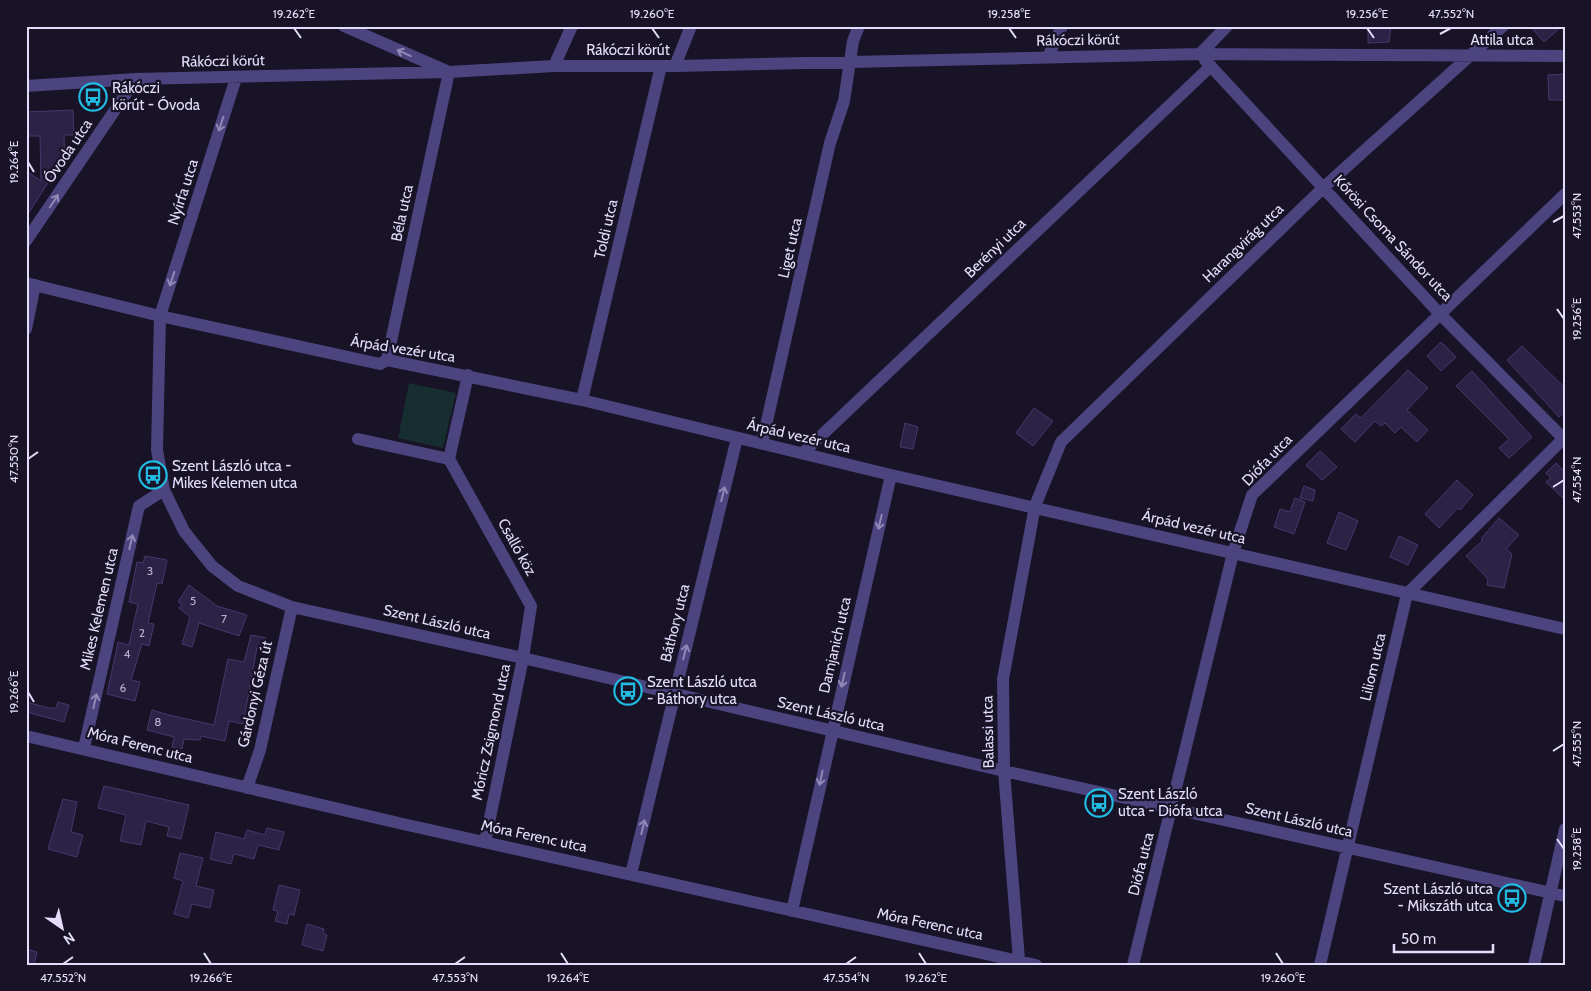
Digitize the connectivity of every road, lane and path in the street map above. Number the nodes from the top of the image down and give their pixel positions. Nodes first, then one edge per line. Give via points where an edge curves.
1 (344, 26) edge
2 (572, 26) edge
3 (691, 26) edge
4 (859, 26) edge
5 (1062, 26) edge
6 (1227, 26) edge
7 (1503, 26) edge
8 (1200, 54) junction
9 (1470, 56) junction
10 (1565, 56) edge
11 (1048, 57) junction
12 (849, 61) junction
13 (554, 66) junction
14 (661, 66) junction
15 (675, 66) junction
16 (1210, 66) junction
17 (449, 72) junction
18 (236, 78) junction
19 (136, 79) junction
20 (26, 86) edge
21 (1324, 187) junction
22 (1565, 194) edge
23 (26, 241) edge
24 (31, 284) edge
25 (1440, 314) junction
26 (160, 316) junction
27 (26, 329) edge
28 (387, 360) junction
29 (468, 375) junction
30 (582, 400) junction
31 (737, 438) junction
32 (1564, 438) edge
33 (358, 439) dead end
34 (762, 443) junction
35 (803, 454) junction
36 (449, 458) junction
37 (890, 474) junction
38 (164, 490) junction
39 (1035, 506) junction
40 (1233, 553) junction
41 (1407, 594) junction
42 (292, 606) junction
43 (1565, 629) edge
44 (523, 658) junction
45 (674, 695) junction
46 (832, 731) junction
47 (26, 736) edge
48 (84, 748) junction
49 (1004, 771) junction
50 (247, 788) junction
51 (1171, 807) junction
52 (1565, 829) edge
53 (485, 842) junction
54 (1348, 848) junction
55 (631, 874) junction
56 (1549, 892) junction
57 (1565, 896) edge
58 (792, 911) junction
59 (1019, 960) junction
60 (1036, 965) edge
61 (1133, 965) edge
62 (1320, 965) edge
63 (1534, 965) edge

17 -> 1 street
2 - 13 street
3 - 15 street
4 - 12 street, Liget utca
5 - 11 street
6 - 8 street
7 - 9 street, Harangvirág utca
8 - 9 street, Attila utca
8 - 11 street, Rákóczi körút
8 - 16 street, Kőrösi Csoma Sándor utca
9 - 10 street, Attila utca
9 - 21 street, Harangvirág utca
11 - 12 street, Rákóczi körút
12 - 15 street, Rákóczi körút
12 - 34 street, Liget utca via 844,101 830,143
13 - 14 street, Rákóczi körút
13 - 17 street, Rákóczi körút
14 - 15 street, Rákóczi körút
14 - 30 street, Toldi utca
16 - 21 street, Kőrösi Csoma Sándor utca
16 - 35 street, Berényi utca
17 - 18 street, Rákóczi körút
17 - 28 street, Béla utca
18 - 19 street, Rákóczi körút
18 -> 26 street, Nyírfa utca
19 - 20 street, Rákóczi körút
23 -> 19 street, Óvoda utca
21 - 25 street, Kőrösi Csoma Sándor utca
21 - 39 street, Harangvirág utca via 1061,442
22 - 25 street, Diófa utca
24 - 26 street, Árpád vezér utca
24 - 27 street
25 - 32 street, Kőrösi Csoma Sándor utca
25 - 40 street, Diófa utca via 1252,495
26 - 28 street, Árpád vezér utca via 380,364
26 - 38 street, Szent László utca via 157,450
28 - 29 street, Árpád vezér utca
29 - 30 street, Árpád vezér utca
29 - 36 street
30 - 31 street, Árpád vezér utca
31 - 34 street, Árpád vezér utca
45 -> 31 street, Báthory utca
32 - 41 street
33 - 36 street
34 - 35 street, Árpád vezér utca
35 - 37 street, Árpád vezér utca
36 - 44 street, Csalló köz via 531,606
37 - 39 street, Árpád vezér utca
37 -> 46 street, Damjanich utca
38 - 42 street, Szent László utca via 184,530 212,566 238,586
48 -> 38 street, Mikes Kelemen utca via 139,506
39 - 40 street, Árpád vezér utca
39 - 49 street, Balassi utca via 1003,679
40 - 41 street, Árpád vezér utca
40 - 51 street, Diófa utca
41 - 43 street, Árpád vezér utca
41 - 54 street, Liliom utca
42 - 44 street, Szent László utca
42 - 50 street, Gárdonyi Géza út via 260,750
44 - 45 street, Szent László utca
44 - 53 street, Móricz Zsigmond utca
45 - 46 street, Szent László utca
55 -> 45 street, Báthory utca
46 - 49 street, Szent László utca
46 -> 58 street, Damjanich utca
47 - 48 street, Móra Ferenc utca
48 - 50 street, Móra Ferenc utca
49 - 51 street, Szent László utca
49 - 59 street, Balassi utca
50 - 53 street, Móra Ferenc utca
51 - 54 street, Szent László utca
51 - 61 street, Diófa utca
52 - 56 street
53 - 55 street, Móra Ferenc utca
54 - 56 street, Szent László utca
54 - 62 street, Liliom utca
55 - 58 street, Móra Ferenc utca
56 - 57 street, Szent László utca
56 - 63 street
58 - 59 street, Móra Ferenc utca
59 - 60 street, Móra Ferenc utca

